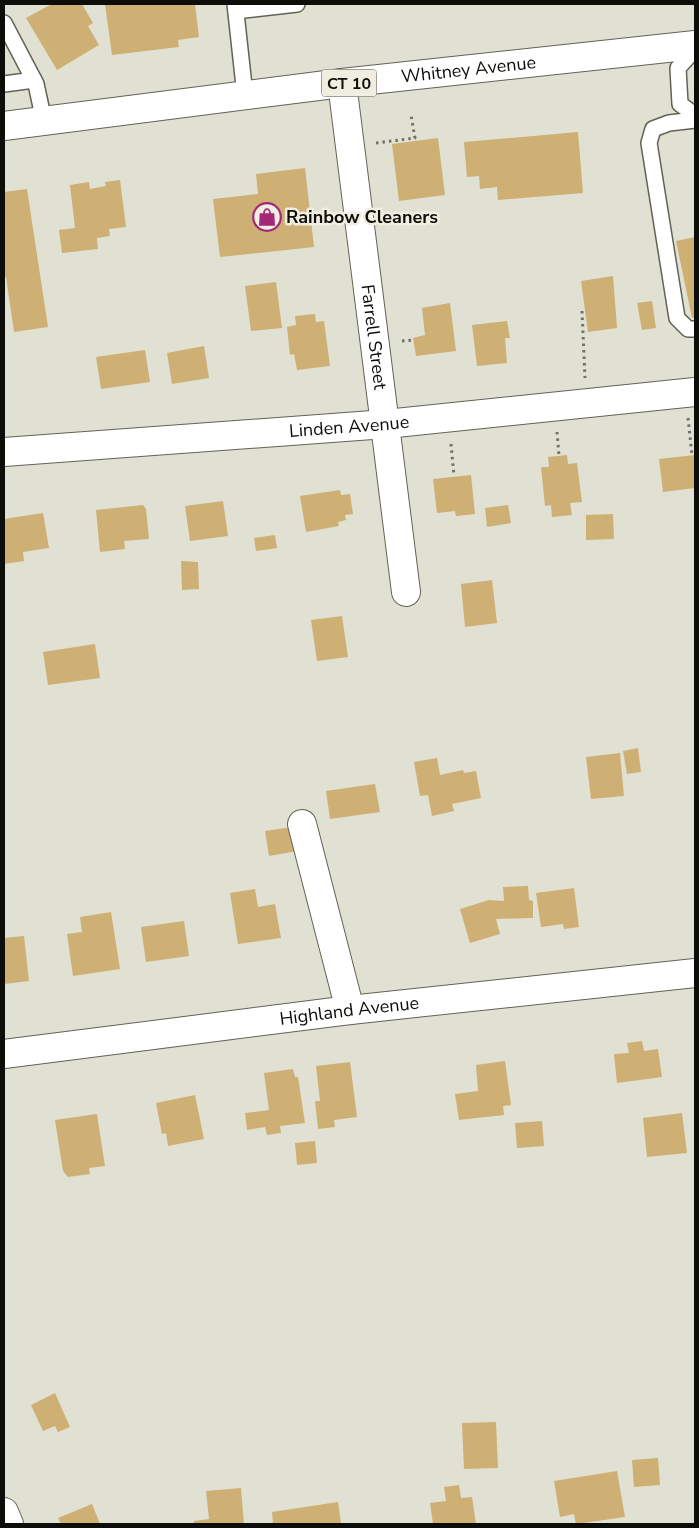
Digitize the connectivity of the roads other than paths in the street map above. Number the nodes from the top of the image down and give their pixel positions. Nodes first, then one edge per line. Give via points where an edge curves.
1 (297, 4) edge
2 (235, 7) edge
3 (4, 23) edge
4 (8, 41) edge
5 (692, 52) edge
6 (34, 80) junction
7 (342, 83) junction
8 (4, 84) edge
9 (245, 95) junction
10 (695, 114) edge
11 (695, 120) edge
12 (44, 121) junction
13 (4, 126) edge
14 (695, 329) edge
15 (690, 393) edge
16 (386, 424) junction
17 (4, 452) edge
18 (406, 592) dead end
19 (302, 824) dead end
20 (695, 973) edge
21 (350, 1010) junction
22 (4, 1054) edge
23 (4, 1512) edge
24 (9, 1524) edge

1 - 2 lane
2 - 9 lane
3 - 4 lane
4 - 6 lane
5 - 7 street, Whitney Avenue / CT 10
5 - 10 lane via 678,68 680,104
6 - 8 lane
6 - 12 lane
7 - 9 street, Whitney Avenue / CT 10
7 - 16 street, Farrell Street
9 - 12 street, Whitney Avenue / CT 10
11 - 14 lane via 669,123 653,129 649,143 677,318 688,329
12 - 13 street, Whitney Avenue / CT 10
15 - 16 street, Linden Avenue
16 - 17 street, Linden Avenue
16 - 18 street, Farrell Street
19 - 21 street
20 - 21 street, Highland Avenue
21 - 22 street, Highland Avenue
23 - 24 street

